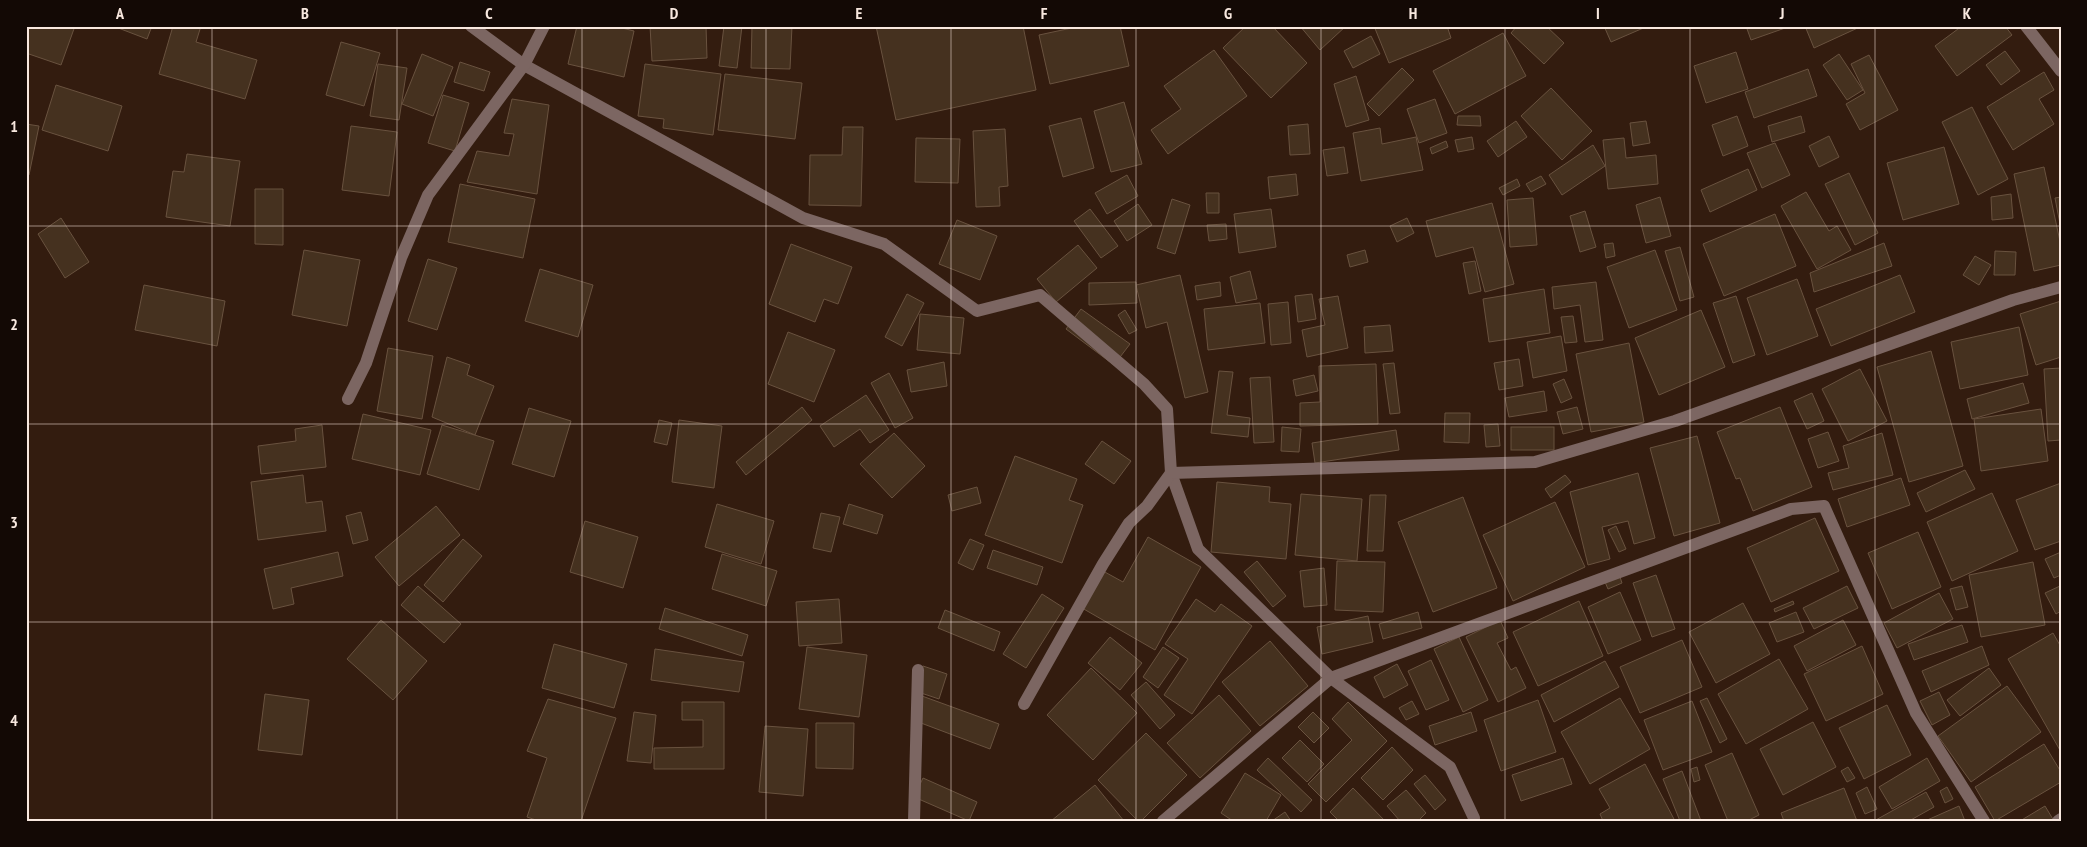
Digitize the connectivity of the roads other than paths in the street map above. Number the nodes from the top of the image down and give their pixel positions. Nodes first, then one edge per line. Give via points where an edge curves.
1 (471, 26) edge
2 (544, 26) edge
3 (2026, 26) edge
4 (524, 65) junction
5 (2061, 71) edge
6 (2061, 287) edge
7 (348, 399) dead end
8 (1171, 473) junction
9 (918, 670) dead end
10 (1331, 678) junction
11 (1024, 704) dead end
12 (1474, 820) edge
13 (914, 821) edge
14 (1162, 821) edge
15 (1984, 821) edge

1 - 4 street
2 - 4 street
3 - 5 street
4 - 7 street via 428,195 401,258 366,363
4 - 8 street via 803,218 884,244 977,311 1040,295 1144,384 1167,409
6 - 8 street via 2013,300 1675,421 1535,462
8 - 10 street via 1198,549
8 - 11 street via 1103,564
9 - 13 street
10 - 12 street via 1450,767
10 - 14 street
10 - 15 street via 1792,509 1824,506 1916,713

